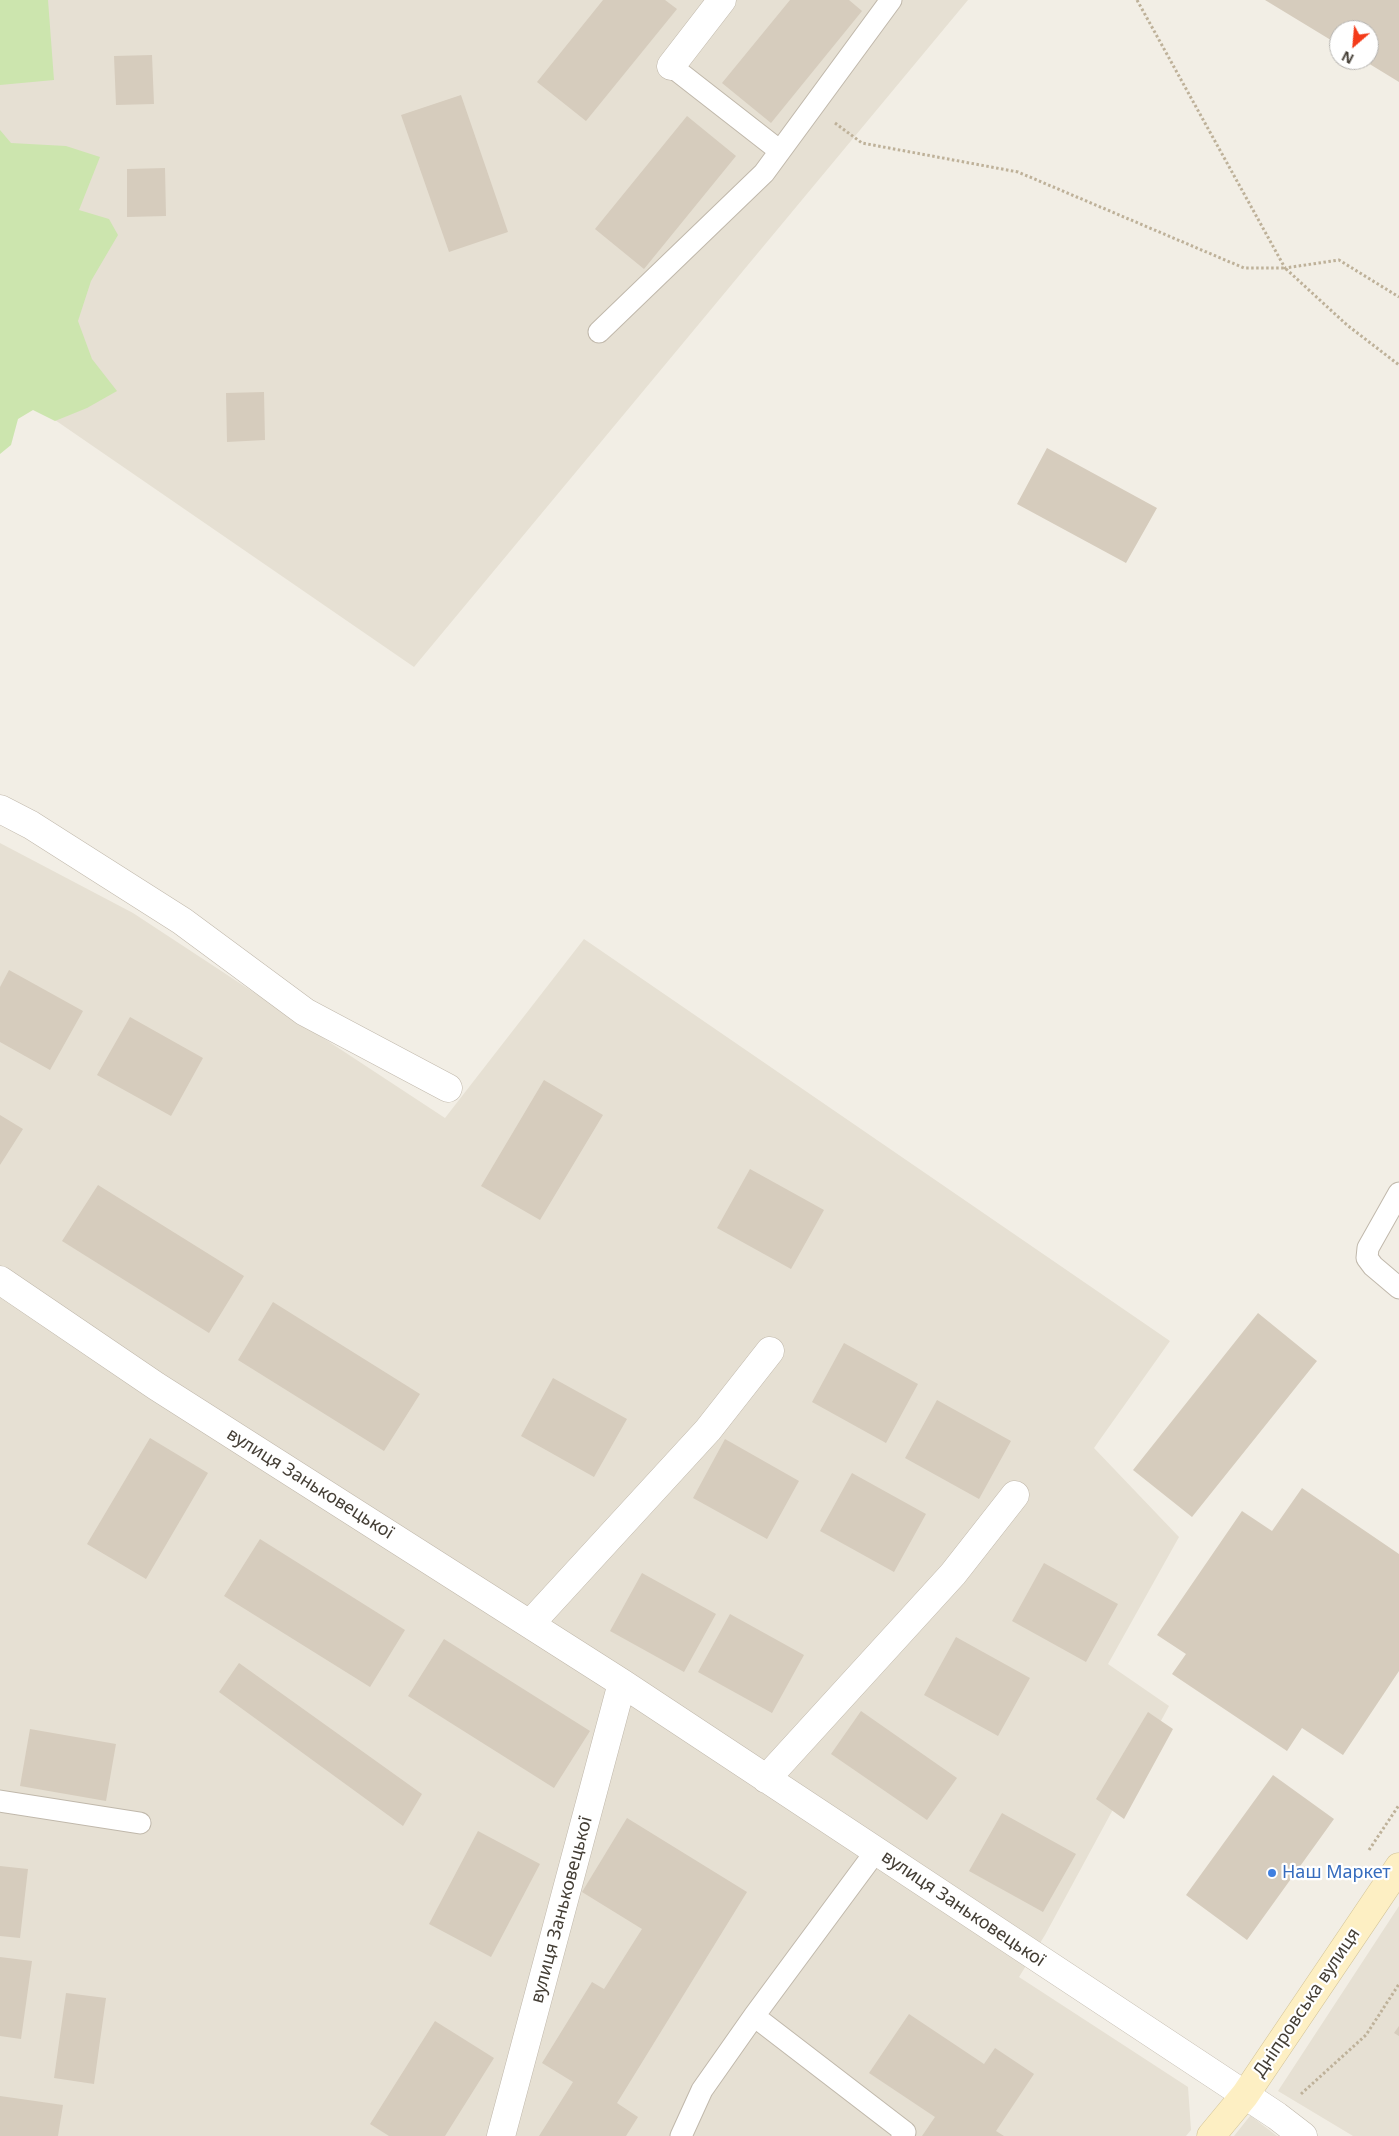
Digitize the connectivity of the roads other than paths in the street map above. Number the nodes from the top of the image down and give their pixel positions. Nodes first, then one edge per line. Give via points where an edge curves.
1 (722, 0) edge
2 (891, 0) edge
3 (671, 66) joint
4 (780, 151) junction
5 (599, 332) dead end
6 (0, 809) edge
7 (448, 1088) dead end
8 (1399, 1193) edge
9 (0, 1280) edge
10 (1399, 1288) edge
11 (770, 1351) dead end
12 (1015, 1495) dead end
13 (530, 1624) junction
14 (622, 1683) junction
15 (766, 1778) junction
16 (0, 1801) edge
17 (140, 1823) dead end
18 (876, 1851) junction
19 (1399, 1867) edge
20 (754, 2016) junction
21 (1245, 2095) junction
22 (501, 2136) edge
23 (681, 2136) edge
24 (902, 2136) edge
25 (1211, 2136) edge
26 (1303, 2136) edge

1 - 3 street
2 - 4 lane
3 - 4 lane
4 - 5 lane via 764,174
6 - 7 street via 30,824 182,921 305,1012
8 - 10 lane via 1368,1248 1367,1258
9 - 13 street, вулиця Заньковецької via 156,1386
11 - 13 street via 708,1430
12 - 15 street via 953,1574
13 - 14 street, вулиця Заньковецької
14 - 15 street, вулиця Заньковецької
14 - 22 street, вулиця Заньковецької
15 - 18 street, вулиця Заньковецької
16 - 17 lane
18 - 20 lane
18 - 21 street, вулиця Заньковецької
19 - 21 street, Дніпровська вулиця
20 - 23 lane via 702,2090
20 - 24 lane via 905,2132
21 - 25 street, Дніпровська вулиця
21 - 26 street, вулиця Заньковецької

